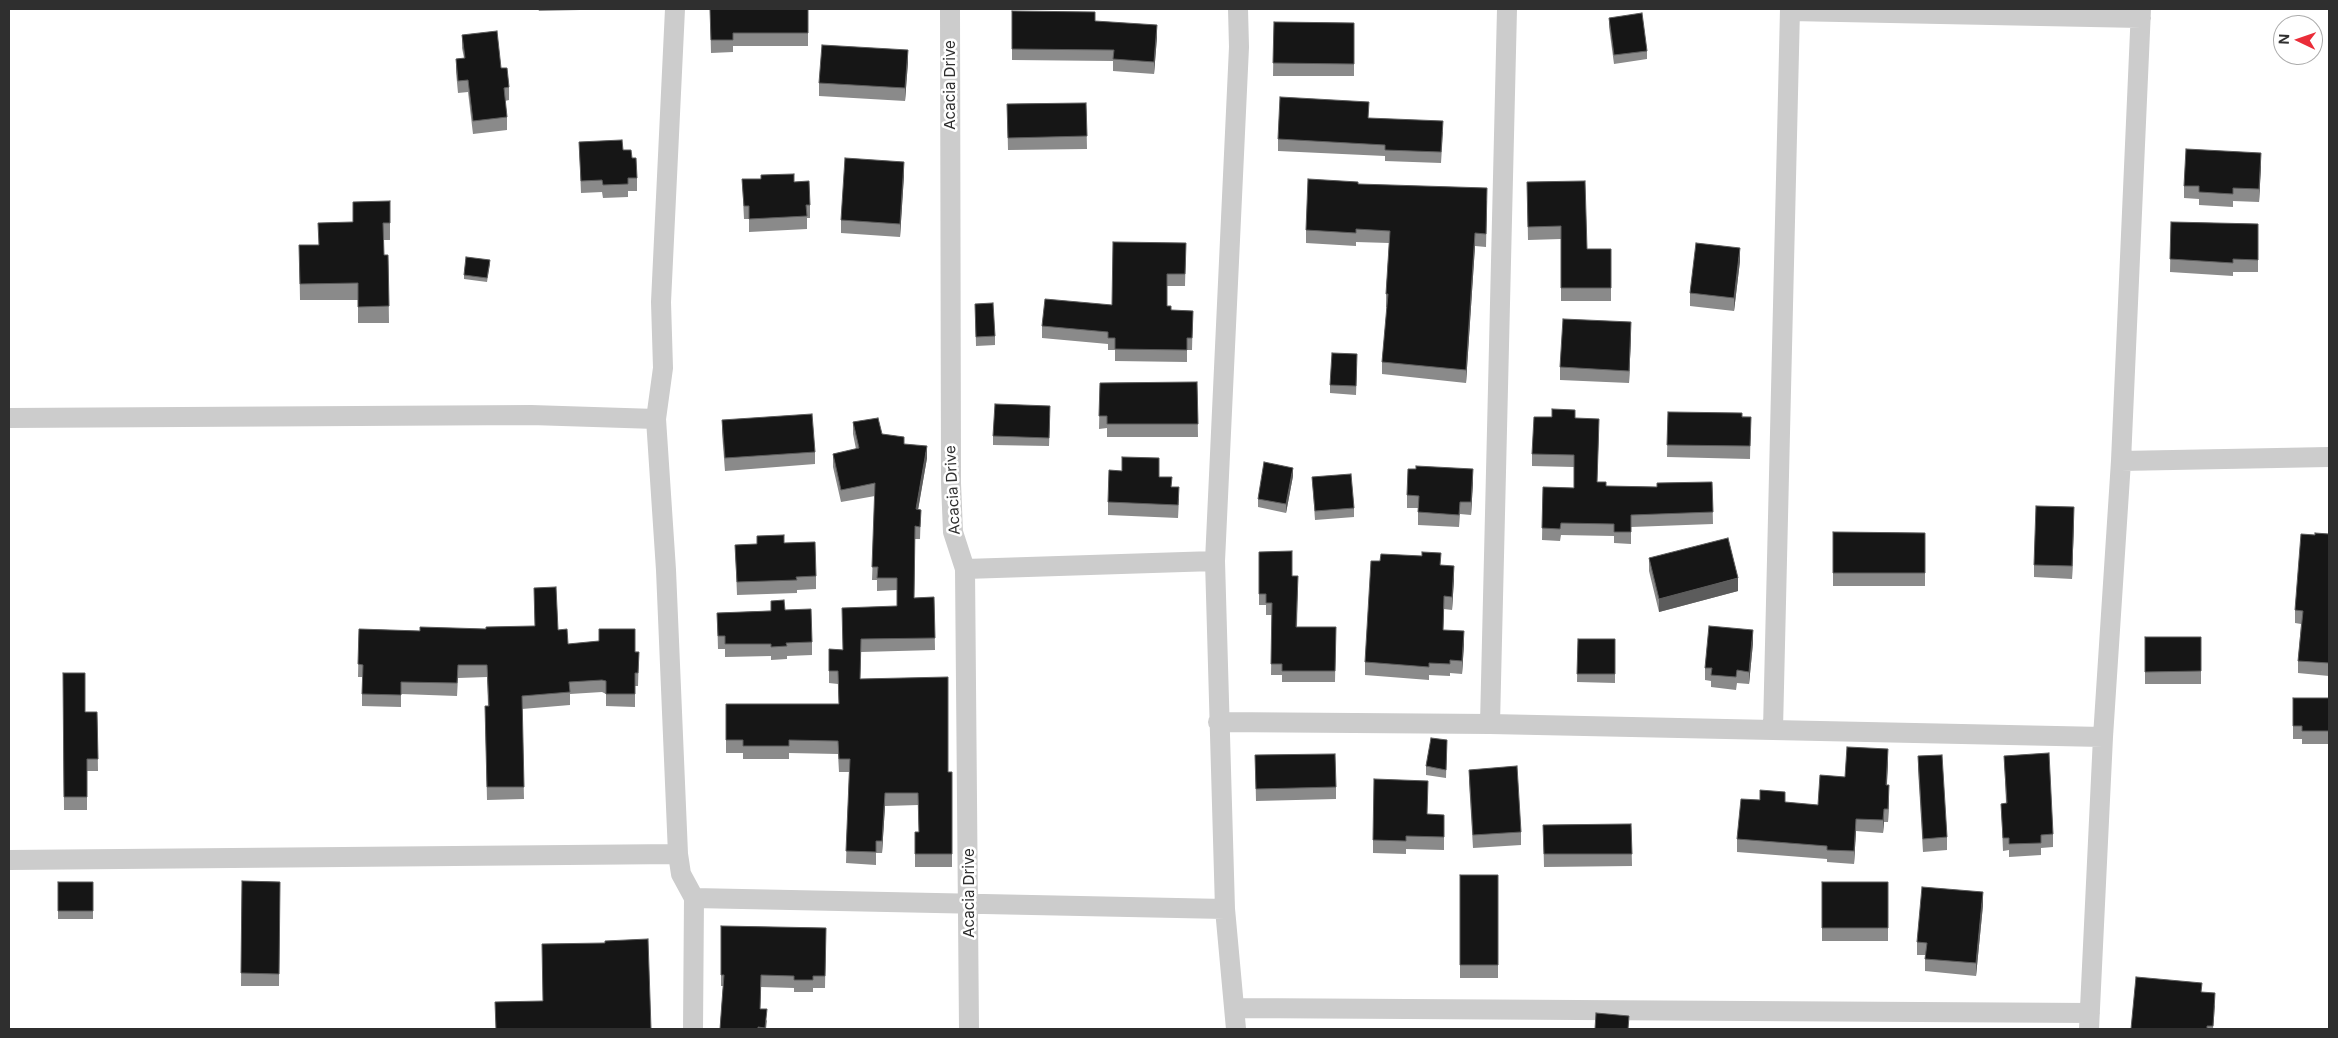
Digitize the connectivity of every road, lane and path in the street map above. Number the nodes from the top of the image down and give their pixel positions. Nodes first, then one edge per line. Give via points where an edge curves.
1 (675, 9) edge
2 (950, 9) edge
3 (1238, 9) edge
4 (1507, 9) edge
5 (1790, 10) edge
6 (2141, 13) edge
7 (9, 418) edge
8 (656, 419) junction
9 (2329, 457) edge
10 (2121, 461) junction
11 (1216, 561) junction
12 (965, 569) junction
13 (1218, 722) junction
14 (1490, 724) junction
15 (1773, 729) junction
16 (2103, 737) junction
17 (678, 854) junction
18 (9, 860) edge
19 (694, 898) junction
20 (969, 905) junction
21 (1225, 909) junction
22 (1236, 1008) junction
23 (2089, 1021) edge
24 (693, 1029) edge
25 (969, 1029) edge
26 (1236, 1029) edge

1 - 8 street via 661,302 663,368
2 - 12 street, Acacia Drive via 951,483 953,532
3 - 11 street
4 - 14 street
5 - 6 street
5 - 15 street
6 - 10 street
7 - 8 street via 531,415
8 - 17 street
9 - 10 street
10 - 16 street
11 - 12 street
11 - 13 street
12 - 20 street, Acacia Drive
13 - 14 street
13 - 21 street
14 - 15 street
15 - 16 street
16 - 23 street
17 - 18 street
17 - 19 street via 681,874
19 - 20 street
19 - 24 street
20 - 21 street
20 - 25 street, Acacia Drive
21 - 22 street
22 - 23 street
22 - 26 street

